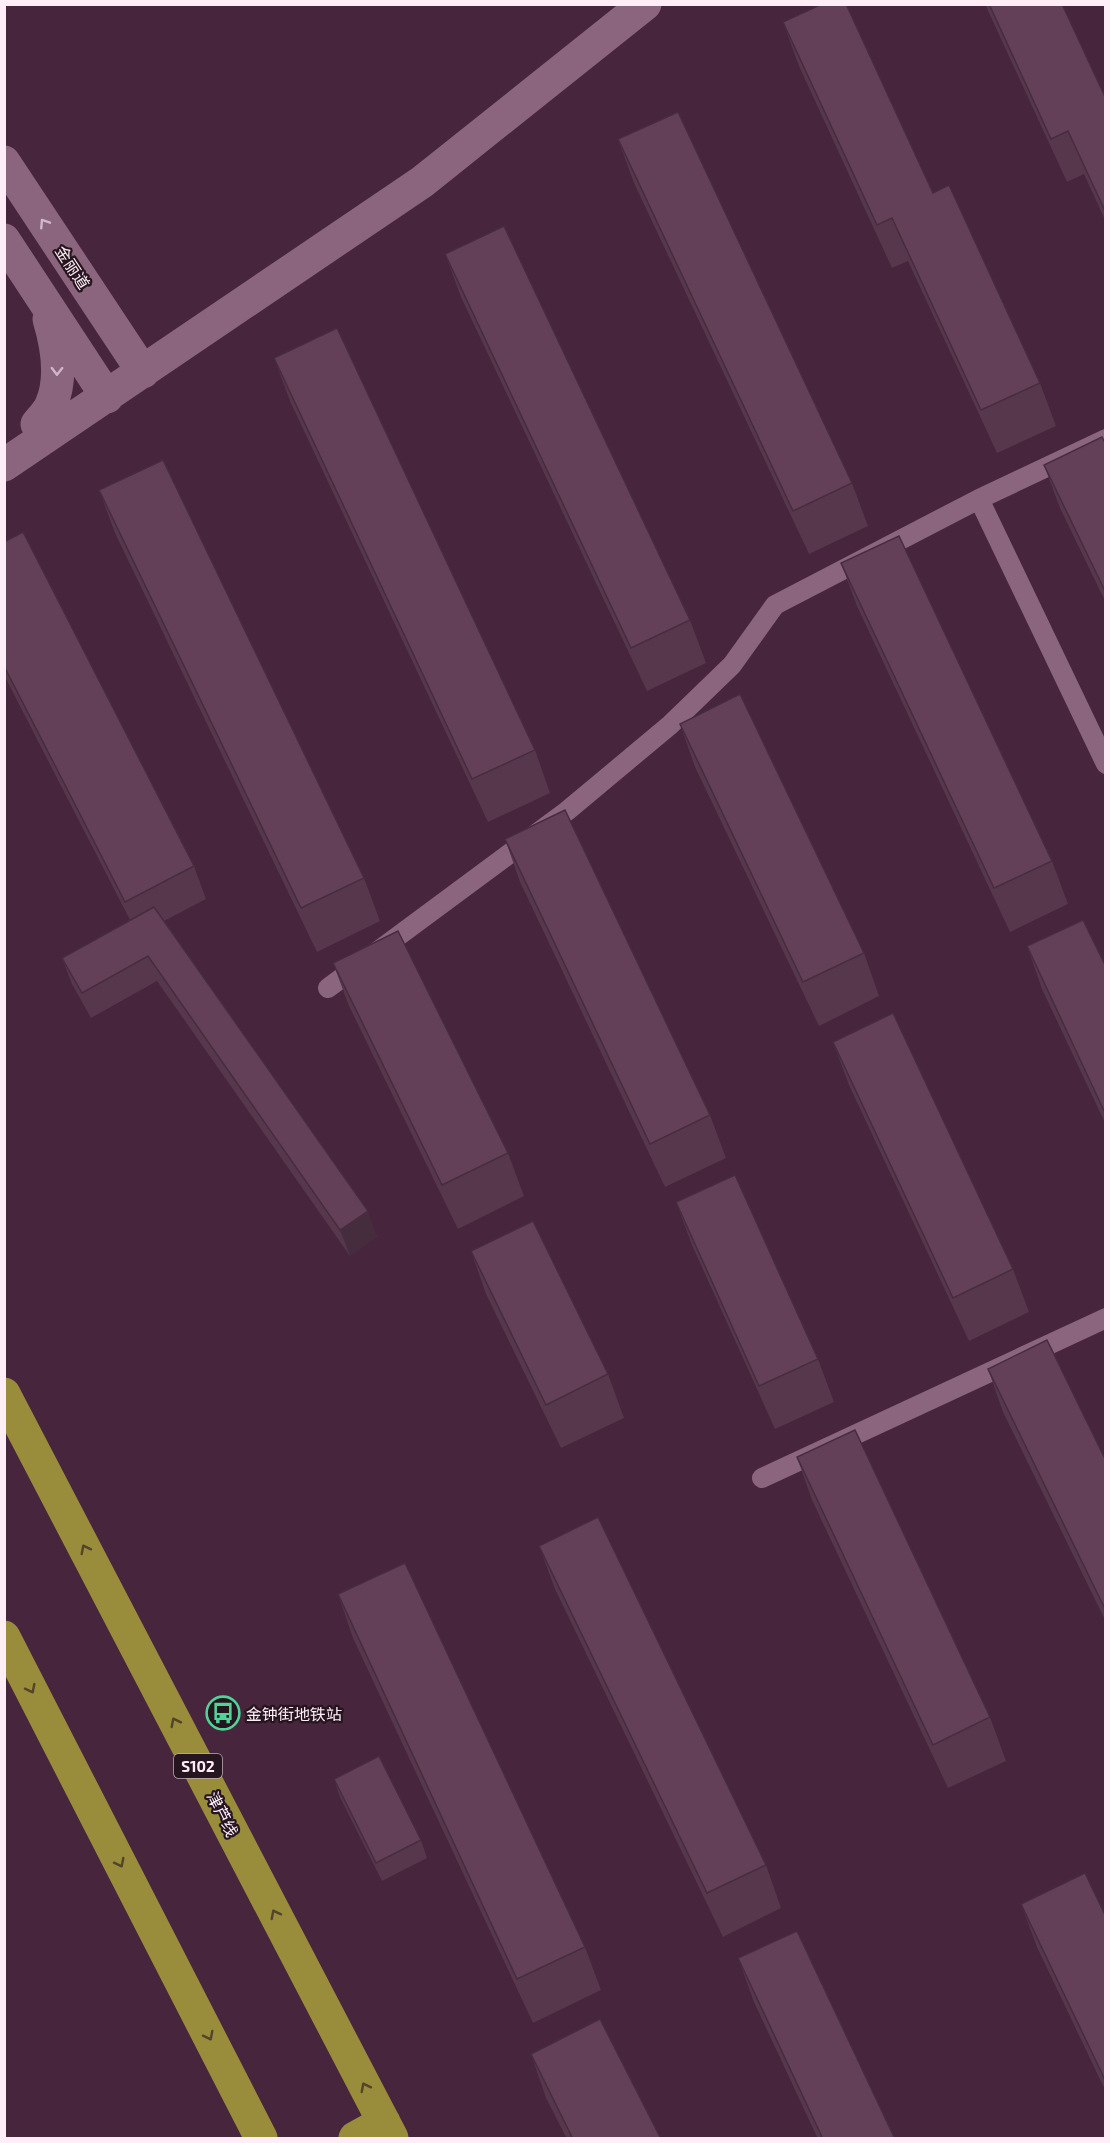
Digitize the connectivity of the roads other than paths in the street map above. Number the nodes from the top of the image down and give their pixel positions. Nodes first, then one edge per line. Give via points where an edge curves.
1 (613, 4) edge
2 (645, 4) edge
3 (4, 162) edge
4 (4, 240) edge
5 (87, 289) junction
6 (40, 294) junction
7 (138, 366) junction
8 (101, 386) junction
9 (43, 430) junction
10 (1106, 439) edge
11 (4, 446) edge
12 (4, 465) edge
13 (979, 499) junction
14 (1106, 764) edge
15 (328, 988) dead end
16 (1106, 1318) edge
17 (4, 1394) edge
18 (762, 1478) dead end
19 (4, 1637) edge
20 (388, 2130) edge
21 (261, 2139) edge
22 (355, 2139) edge

1 - 7 street via 421,157
2 - 7 street via 422,182
5 -> 3 street, 金丽道
4 - 6 street
5 - 7 street, 金丽道
5 - 8 street via 99,326
6 - 8 street
6 -> 9 street via 58,368 57,388
7 - 8 street
8 - 9 street
9 - 11 street
9 - 12 street
10 - 13 lane
13 - 14 lane
13 - 15 lane via 775,605 732,665 670,725 567,811
16 - 18 lane
20 -> 17 highway, 津芦线 / S102
19 -> 21 highway
20 - 22 highway

